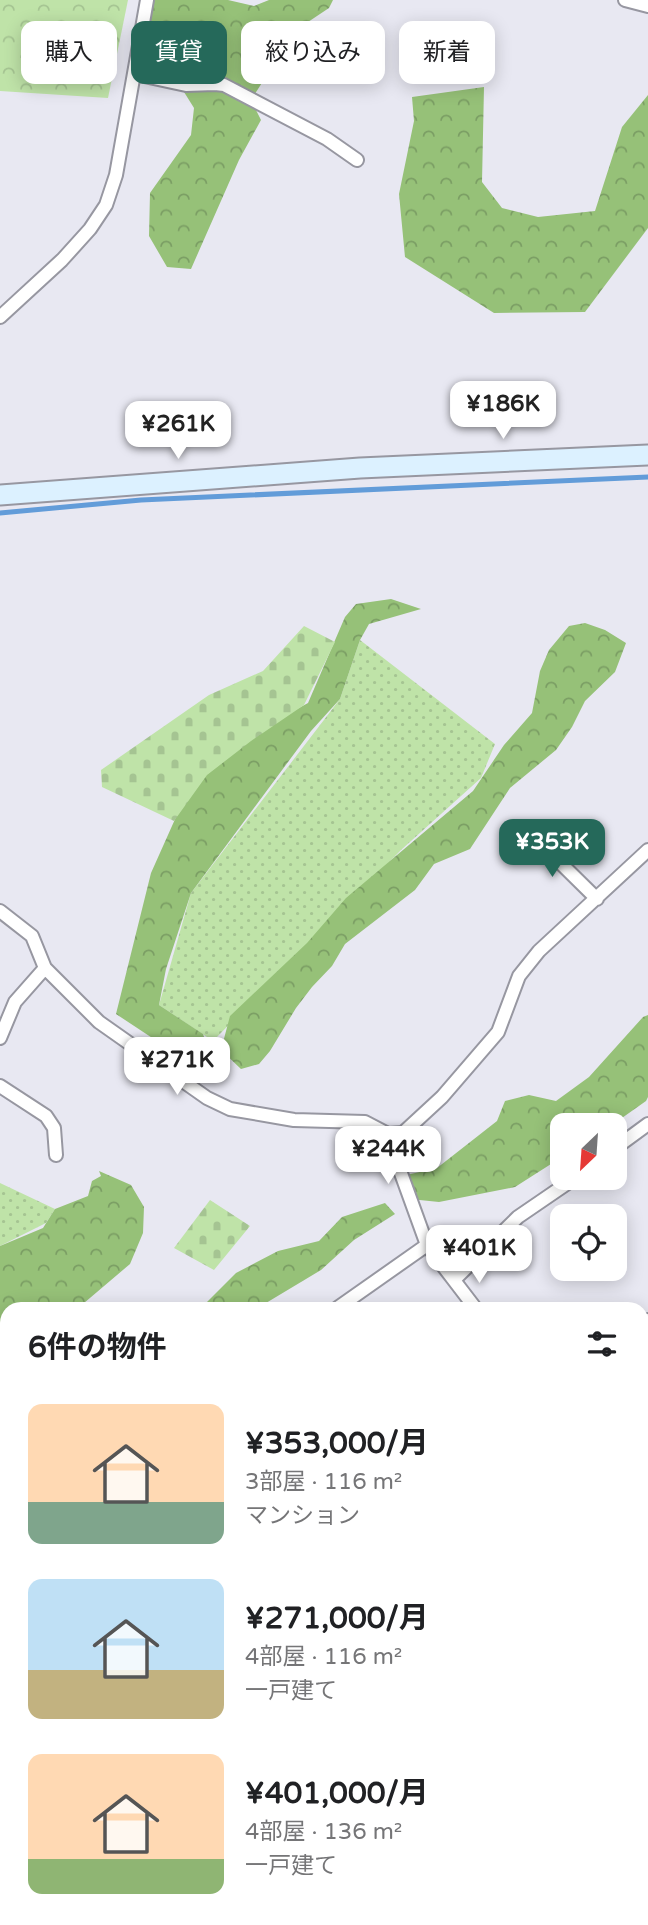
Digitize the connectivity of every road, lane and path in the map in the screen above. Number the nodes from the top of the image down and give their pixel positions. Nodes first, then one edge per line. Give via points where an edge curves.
1 (148, 0) edge
2 (625, 0) edge
3 (648, 6) edge
4 (144, 21) edge
5 (133, 84) edge
6 (181, 84) edge
7 (356, 160) dead end
8 (0, 317) edge
9 (648, 456) edge
10 (0, 495) edge
11 (531, 834) dead end
12 (648, 850) edge
13 (597, 899) junction
14 (0, 911) edge
15 (45, 968) junction
16 (0, 1038) edge
17 (0, 1086) edge
18 (355, 1122) junction
19 (648, 1124) edge
20 (627, 1139) edge
21 (55, 1154) dead end
22 (557, 1190) edge
23 (427, 1245) junction
24 (455, 1279) junction
25 (346, 1302) edge
26 (471, 1302) edge

1 - 4 street
2 - 3 street
5 - 8 street via 106,205 62,260
6 - 7 street via 224,85 327,139
9 - 10 street via 360,468
11 - 13 street
12 - 13 street
13 - 18 street via 539,951 519,976 498,1032 442,1097 403,1133 388,1134
14 - 15 street via 32,936
15 - 16 street via 15,1002
15 - 18 street via 99,1022 206,1098 230,1109 294,1120
17 - 21 street via 46,1116 54,1128
18 - 23 street via 382,1143 398,1165
19 - 20 street
22 - 24 street via 518,1217
23 - 24 street
23 - 25 street
24 - 26 street

